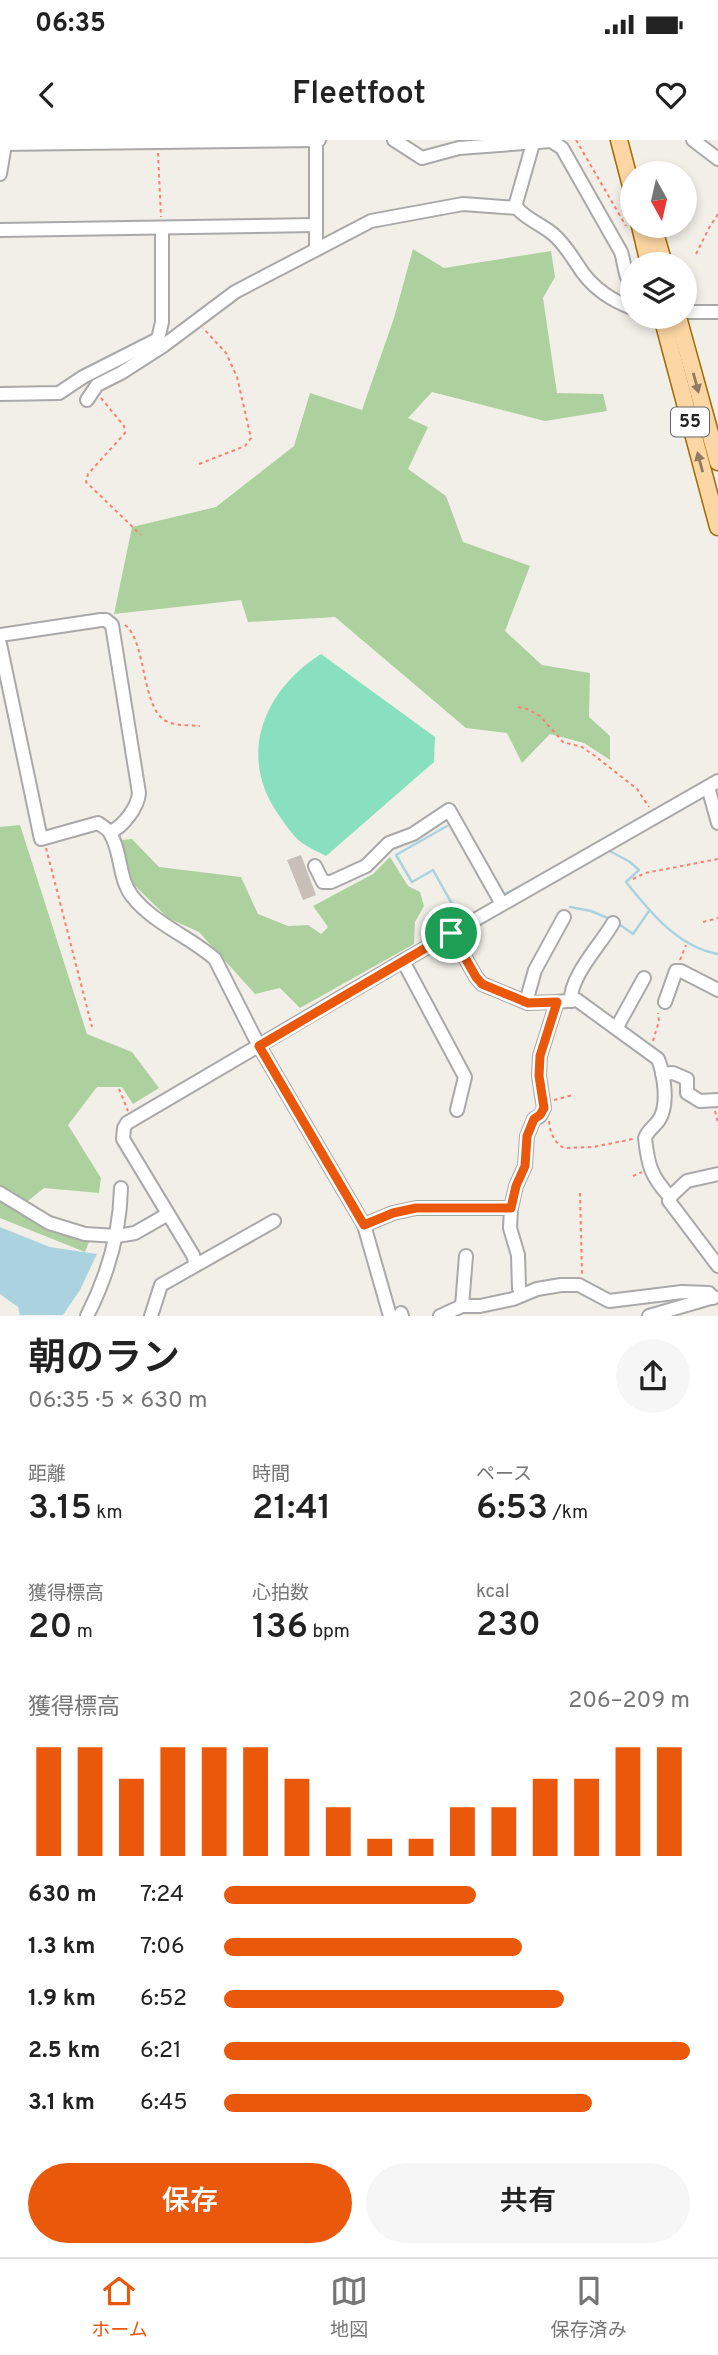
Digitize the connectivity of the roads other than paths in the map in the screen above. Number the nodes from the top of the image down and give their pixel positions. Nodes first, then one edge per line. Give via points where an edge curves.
1 (158, 140) edge
2 (317, 140) edge
3 (394, 140) edge
4 (619, 140) edge
5 (630, 140) edge
6 (693, 140) edge
7 (534, 142) edge
8 (3, 144) edge
9 (718, 159) edge
10 (624, 161) edge
11 (636, 161) edge
12 (0, 174) edge
13 (517, 208) junction
14 (316, 226) junction
15 (162, 229) junction
16 (0, 230) edge
17 (316, 249) junction
18 (621, 252) edge
19 (620, 303) edge
20 (697, 312) edge
21 (718, 312) edge
22 (665, 329) edge
23 (681, 329) edge
24 (0, 394) edge
25 (90, 395) road end
26 (718, 461) edge
27 (718, 527) edge
28 (0, 635) edge
29 (0, 644) edge
30 (713, 784) edge
31 (718, 823) edge
32 (110, 832) junction
33 (315, 866) dead end
34 (502, 905) junction
35 (564, 918) dead end
36 (613, 923) dead end
37 (451, 933) junction
38 (403, 961) junction
39 (644, 978) dead end
40 (718, 990) edge
41 (571, 1001) junction
42 (526, 1002) junction
43 (557, 1002) junction
44 (665, 1002) road end
45 (617, 1027) junction
46 (259, 1046) junction
47 (662, 1074) junction
48 (718, 1100) edge
49 (457, 1110) dead end
50 (718, 1174) edge
51 (121, 1188) dead end
52 (0, 1193) edge
53 (670, 1197) junction
54 (511, 1208) junction
55 (168, 1214) junction
56 (274, 1221) dead end
57 (364, 1225) junction
58 (117, 1236) junction
59 (467, 1256) dead end
60 (196, 1265) junction
61 (718, 1266) edge
62 (522, 1295) junction
63 (716, 1297) edge
64 (462, 1306) junction
65 (87, 1315) edge
66 (151, 1315) edge
67 (398, 1315) edge
68 (440, 1315) edge
69 (649, 1315) edge

1 - 2 street
1 - 8 street
2 - 14 street
3 - 7 street via 422,158 459,148
4 - 10 main road
5 - 11 main road
6 - 9 street
7 - 13 street
7 - 18 street via 551,141 562,148
8 - 12 street
13 - 17 street via 463,204 371,221
13 - 19 street via 553,234 585,275
14 - 15 street
14 - 17 street
15 - 16 street
15 - 24 street via 158,339 59,393
17 - 25 street via 235,292 137,364 97,385
20 - 21 street
27 -> 22 main road, 55
23 -> 26 main road, 55
28 - 32 street via 101,620 112,625 139,793 136,805
29 - 32 street via 41,839 98,823
30 - 31 street
30 - 34 street
32 - 46 street via 127,890 162,923 215,959
33 - 34 street via 323,882 331,882 366,866 389,843 413,834 449,810
34 - 37 street
35 - 42 street via 535,970
36 - 41 street via 582,970
37 - 38 street
37 - 42 street via 482,984
38 - 46 street
38 - 49 street via 465,1077
39 - 45 street
40 - 44 street via 678,971
41 - 43 street
41 - 45 street via 577,1000
42 - 43 street
43 - 54 street via 540,1056 544,1105 527,1136 525,1166
45 - 47 street via 658,1059
46 - 55 street via 132,1119 124,1128 123,1139
46 - 57 street
47 - 48 street via 687,1079 687,1093 700,1101
47 - 53 street via 662,1114 645,1138 648,1166
50 - 53 street via 687,1181
51 - 58 street
52 - 58 street via 60,1227
53 - 61 street
54 - 57 street via 416,1208
54 - 62 street via 510,1228
55 - 58 street via 135,1233
55 - 60 street
56 - 60 street
57 - 67 street
58 - 65 street
59 - 64 street
60 - 66 street via 161,1285
62 - 63 street via 579,1285 609,1301 682,1292
62 - 64 street
63 - 69 street
64 - 68 street

